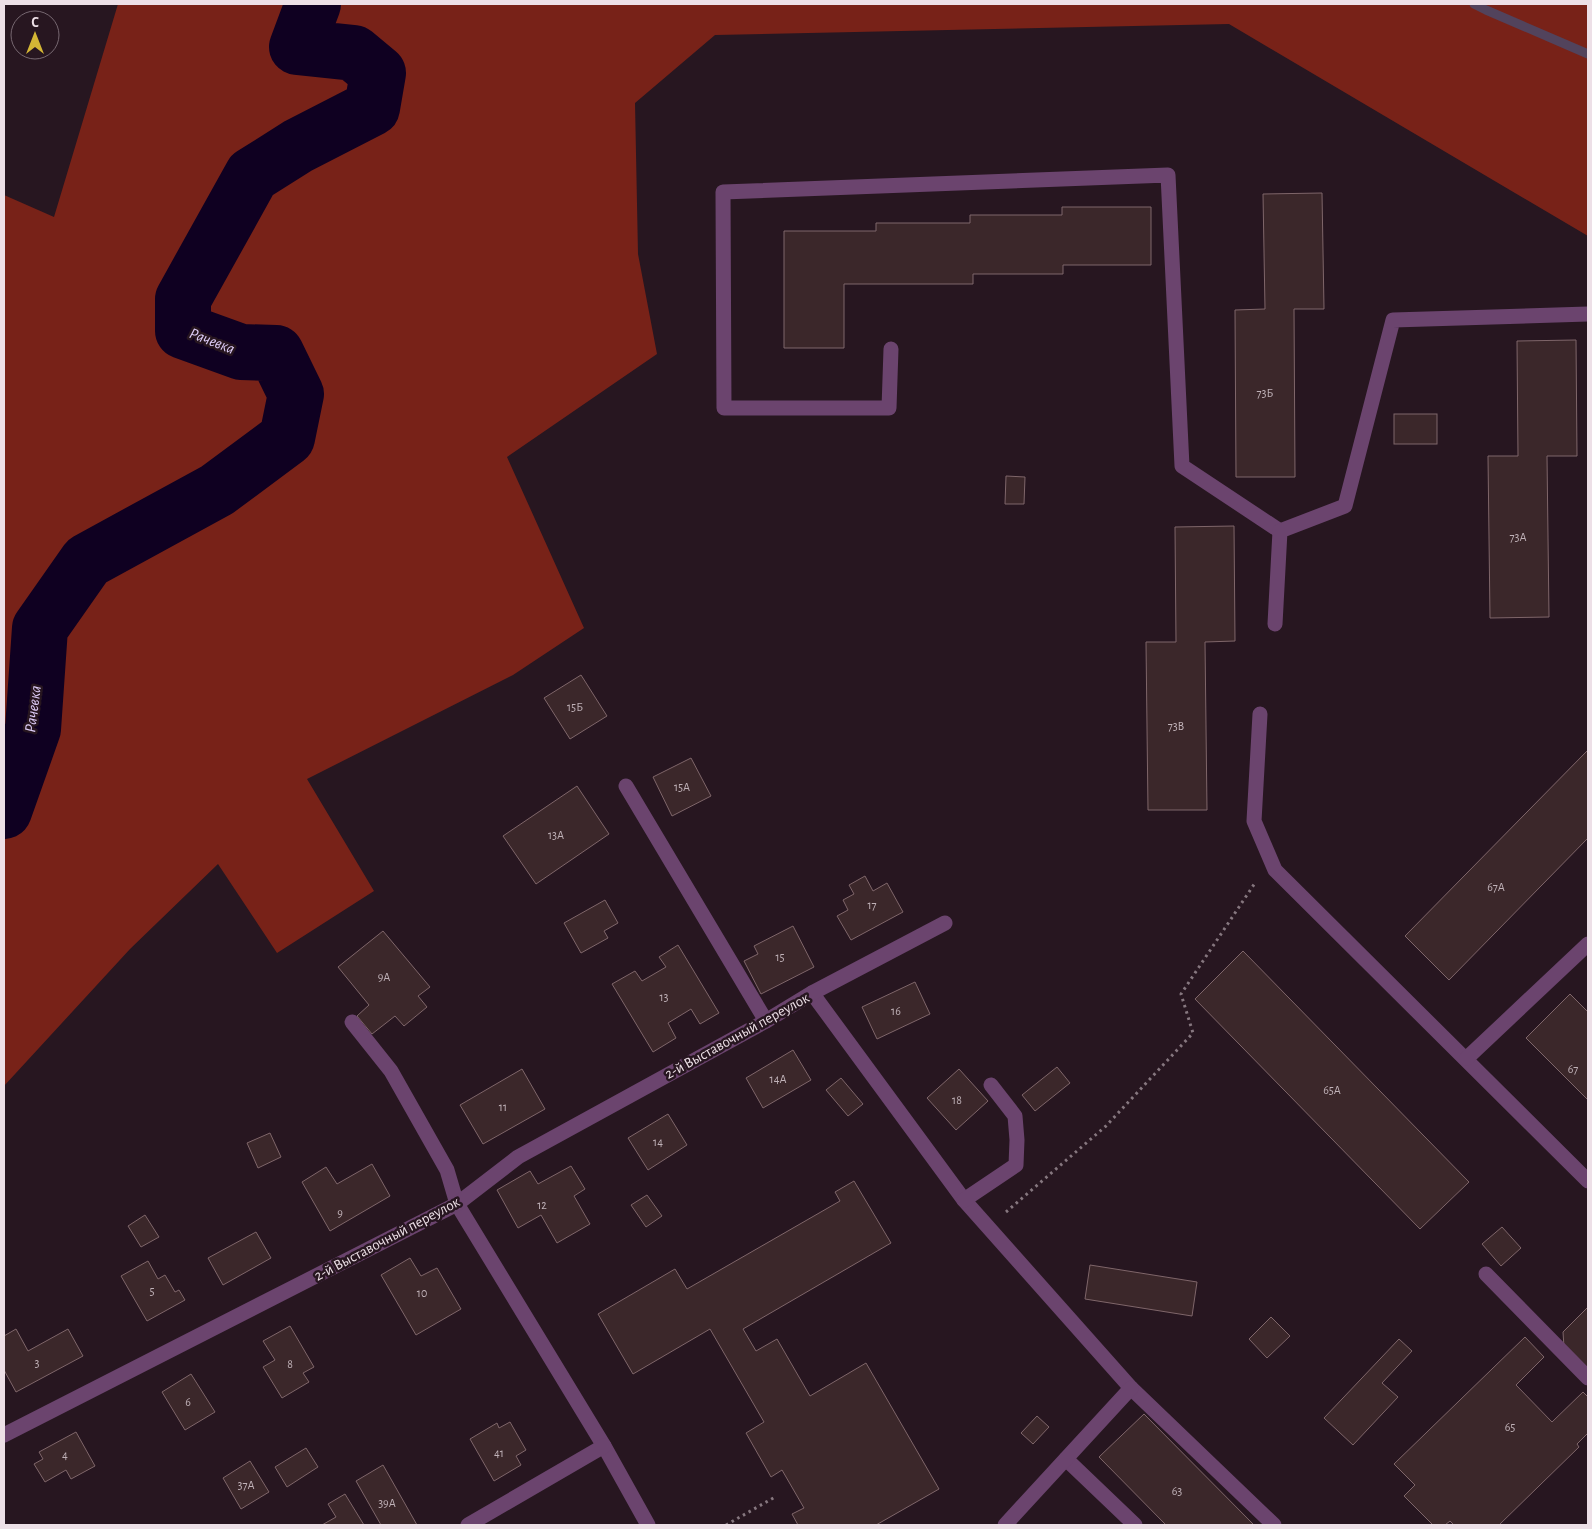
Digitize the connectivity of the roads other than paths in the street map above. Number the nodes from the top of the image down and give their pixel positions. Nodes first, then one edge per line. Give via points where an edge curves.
1 (1588, 314) edge
2 (891, 349) dead end
3 (1280, 531) junction
4 (1275, 624) dead end
5 (1260, 714) dead end
6 (626, 786) dead end
7 (945, 923) dead end
8 (1588, 944) edge
9 (812, 993) junction
10 (766, 1021) junction
11 (352, 1022) dead end
12 (1466, 1058) junction
13 (992, 1085) dead end
14 (1588, 1181) edge
15 (964, 1200) junction
16 (457, 1204) junction
17 (1486, 1274) dead end
18 (1588, 1378) edge
19 (1131, 1388) junction
20 (4, 1435) edge
21 (604, 1446) junction
22 (1066, 1458) junction
23 (468, 1525) edge
24 (648, 1525) edge
25 (1005, 1525) edge
26 (1135, 1525) edge
27 (1274, 1525) edge

1 - 3 street via 1393,320 1345,506
2 - 3 street via 889,408 724,408 723,192 1168,174 1182,466
3 - 4 street
5 - 12 street via 1254,821 1275,870
6 - 10 street
7 - 9 street, 2-й Выставочный переулок
8 - 12 street
9 - 10 street, 2-й Выставочный переулок
9 - 15 street
10 - 16 street, 2-й Выставочный переулок via 518,1157
11 - 16 street via 391,1071 447,1170
12 - 14 street
13 - 15 street via 1015,1116 1018,1140 1016,1165
15 - 19 street
16 - 20 street, 2-й Выставочный переулок
16 - 21 street
17 - 18 street
19 - 22 street
19 - 27 street
21 - 23 street
21 - 24 street
22 - 25 street
22 - 26 street

